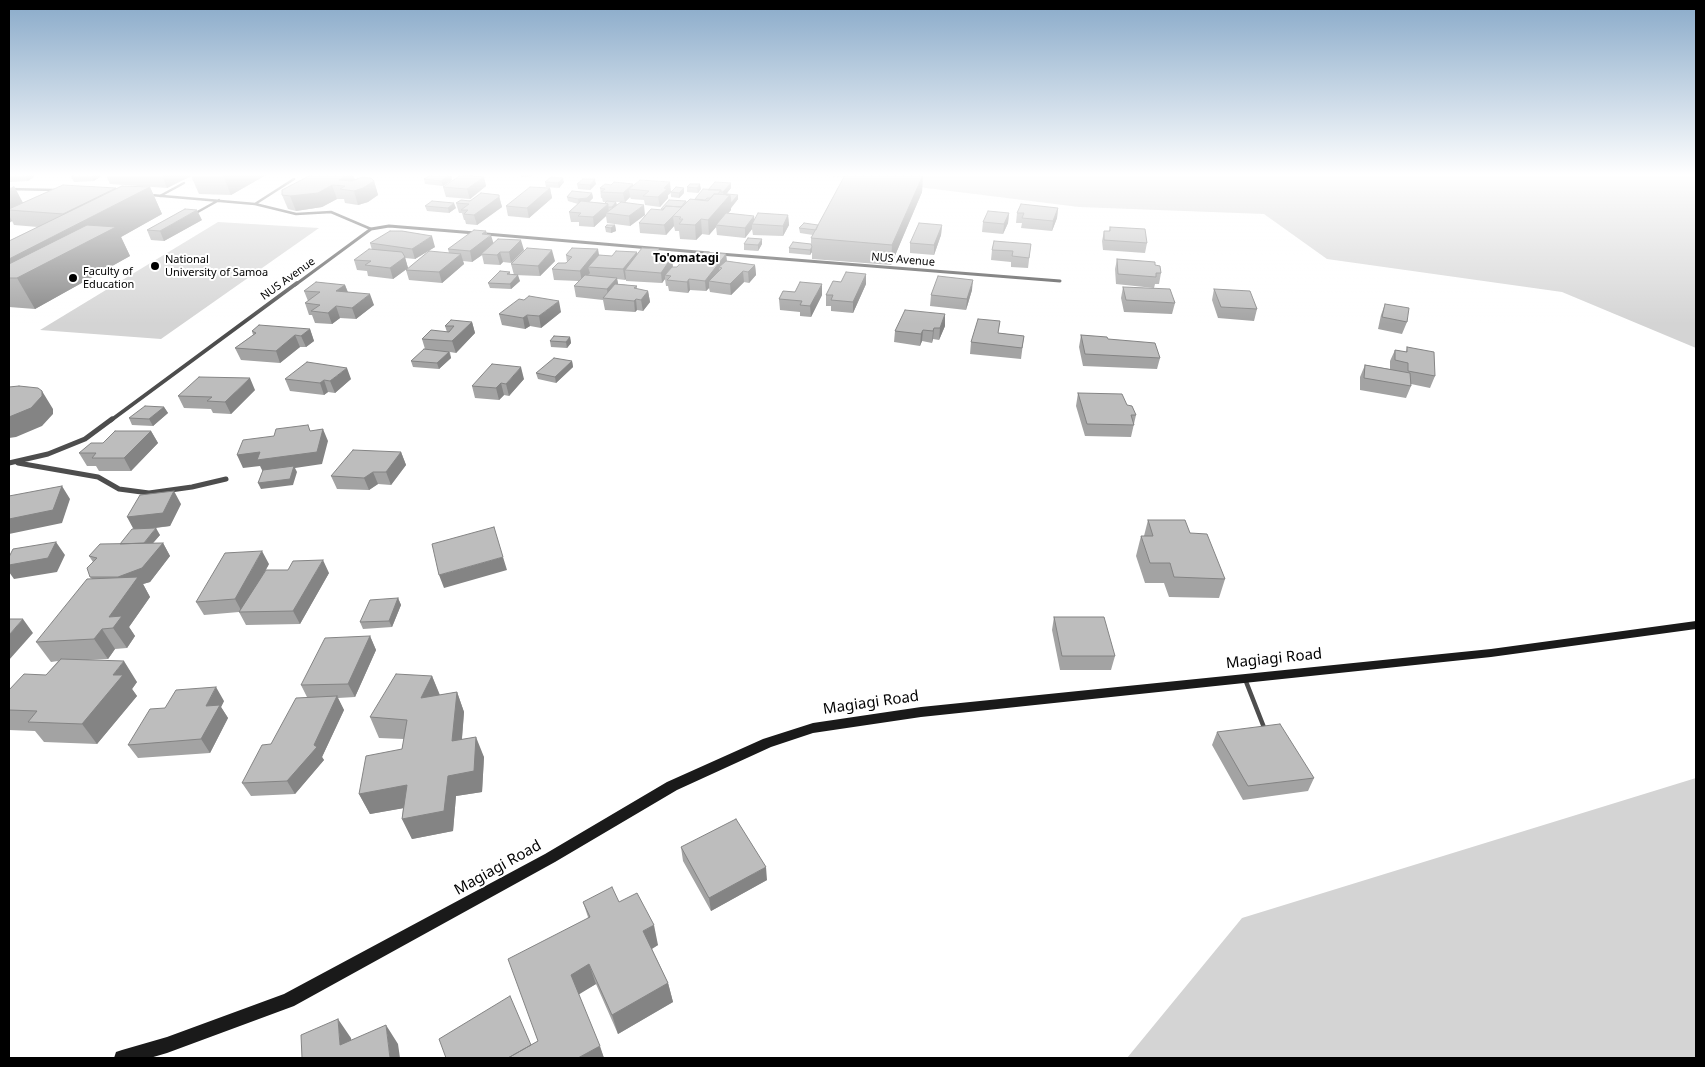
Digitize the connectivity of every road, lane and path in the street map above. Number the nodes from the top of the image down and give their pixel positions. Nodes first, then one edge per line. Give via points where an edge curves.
1 (361, 225) edge
2 (371, 229) junction
3 (1060, 281) dead end
4 (12, 462) edge
5 (226, 479) dead end
6 (1696, 625) edge
7 (1245, 679) junction
8 (1268, 739) edge
9 (122, 1058) edge

1 - 2 lane
2 - 3 street, NUS Avenue via 389,226
2 - 4 street, NUS Avenue via 85,438 48,454
4 - 5 street via 98,477 119,488 149,493
6 - 7 street, Magiagi Road via 1492,653
7 - 8 lane
7 - 9 street, Magiagi Road via 921,712 812,728 766,744 672,786 550,858 288,1000

